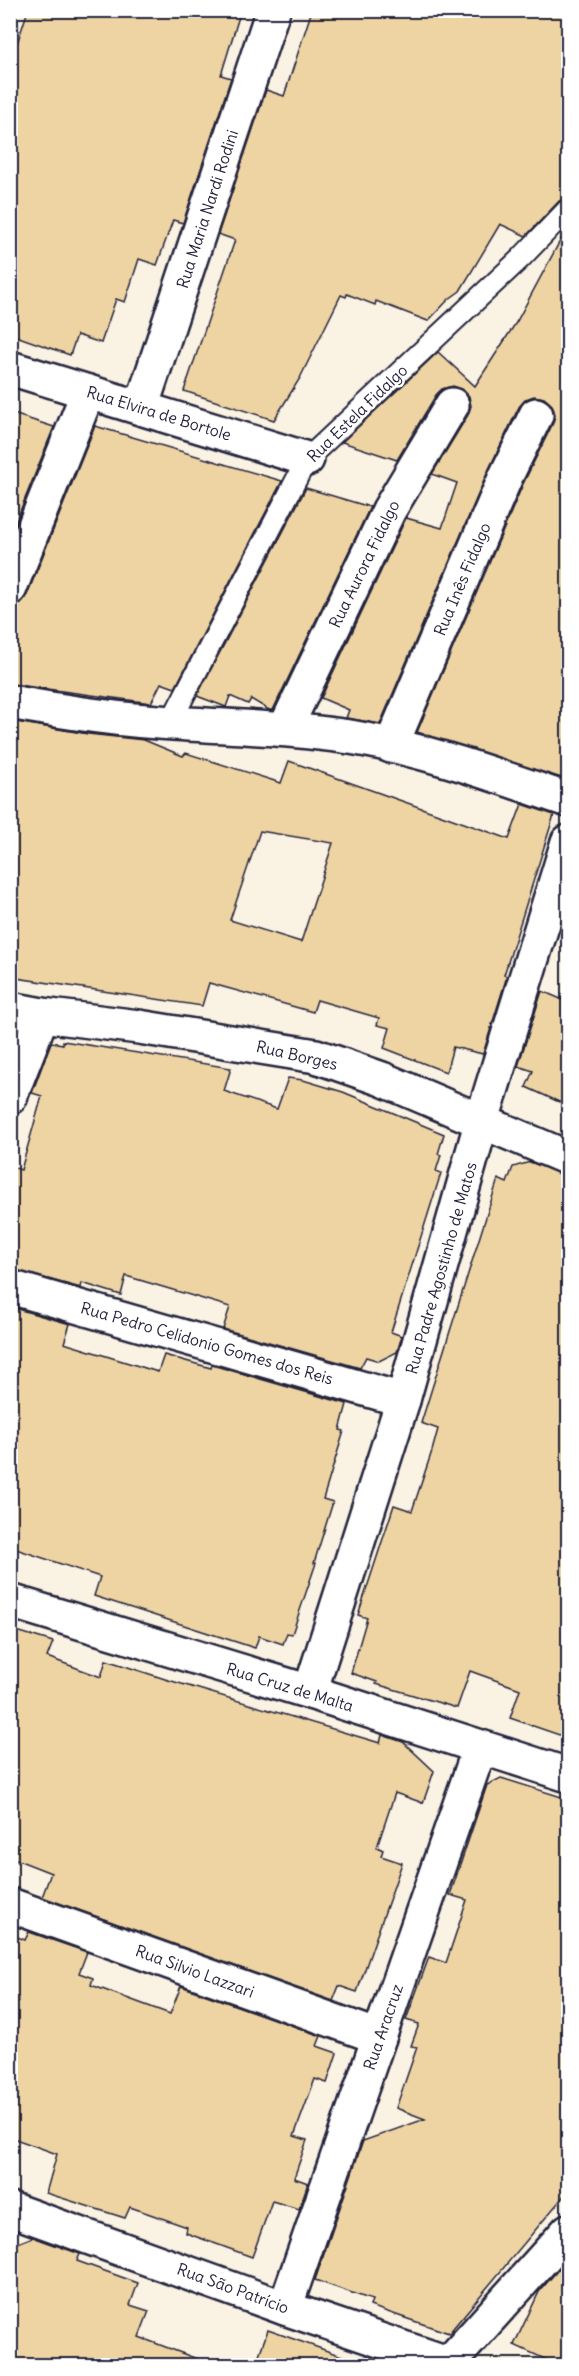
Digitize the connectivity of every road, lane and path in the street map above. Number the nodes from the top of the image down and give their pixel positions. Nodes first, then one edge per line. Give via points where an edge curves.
1 (273, 10) edge
2 (568, 209) edge
3 (10, 368) edge
4 (88, 392) junction
5 (452, 405) dead end
6 (141, 408) junction
7 (536, 415) dead end
8 (307, 459) junction
9 (10, 588) edge
10 (10, 702) edge
11 (170, 723) junction
12 (285, 729) junction
13 (391, 746) junction
14 (568, 800) edge
15 (568, 842) edge
16 (10, 1009) edge
17 (42, 1016) junction
18 (10, 1097) edge
19 (482, 1120) junction
20 (568, 1158) edge
21 (10, 1287) edge
22 (403, 1400) junction
23 (10, 1601) edge
24 (310, 1692) junction
25 (480, 1747) junction
26 (568, 1775) edge
27 (10, 1905) edge
28 (380, 2037) junction
29 (10, 2209) edge
30 (568, 2231) edge
31 (285, 2308) junction
32 (453, 2364) edge

1 - 6 street, Rua Maria Nardi Rodini
2 - 8 lane, Rua Estela Fidalgo
3 - 4 street, Rua Elvira de Bortole
4 - 6 street, Rua Elvira de Bortole
4 - 9 street
5 - 12 street, Rua Aurora Fidalgo via 388,510
6 - 8 street, Rua Elvira de Bortole
7 - 13 street, Rua Inês Fidalgo via 506,476
8 - 11 lane, Rua Estela Fidalgo
10 - 11 street
11 - 12 street
12 - 13 street
13 - 14 street via 436,756
15 - 19 street, Rua Padre Agostinho de Matos
16 - 17 street, Rua Borges
17 - 18 street
17 - 19 street, Rua Borges via 139,1027 316,1056
19 - 20 street, Rua Borges
19 - 22 street, Rua Padre Agostinho de Matos
21 - 22 street, Rua Pedro Celidonio Gomes dos Reis
22 - 24 street, Rua Padre Agostinho de Matos
23 - 24 street, Rua Cruz de Malta
24 - 25 street, Rua Cruz de Malta
25 - 26 street, Rua Cruz de Malta
25 - 28 street, Rua Aracruz
27 - 28 street, Rua Silvio Lazzari
28 - 31 street, Rua Aracruz
29 - 31 street, Rua São Patrício
30 - 32 street
31 - 32 street, Rua São Patrício

